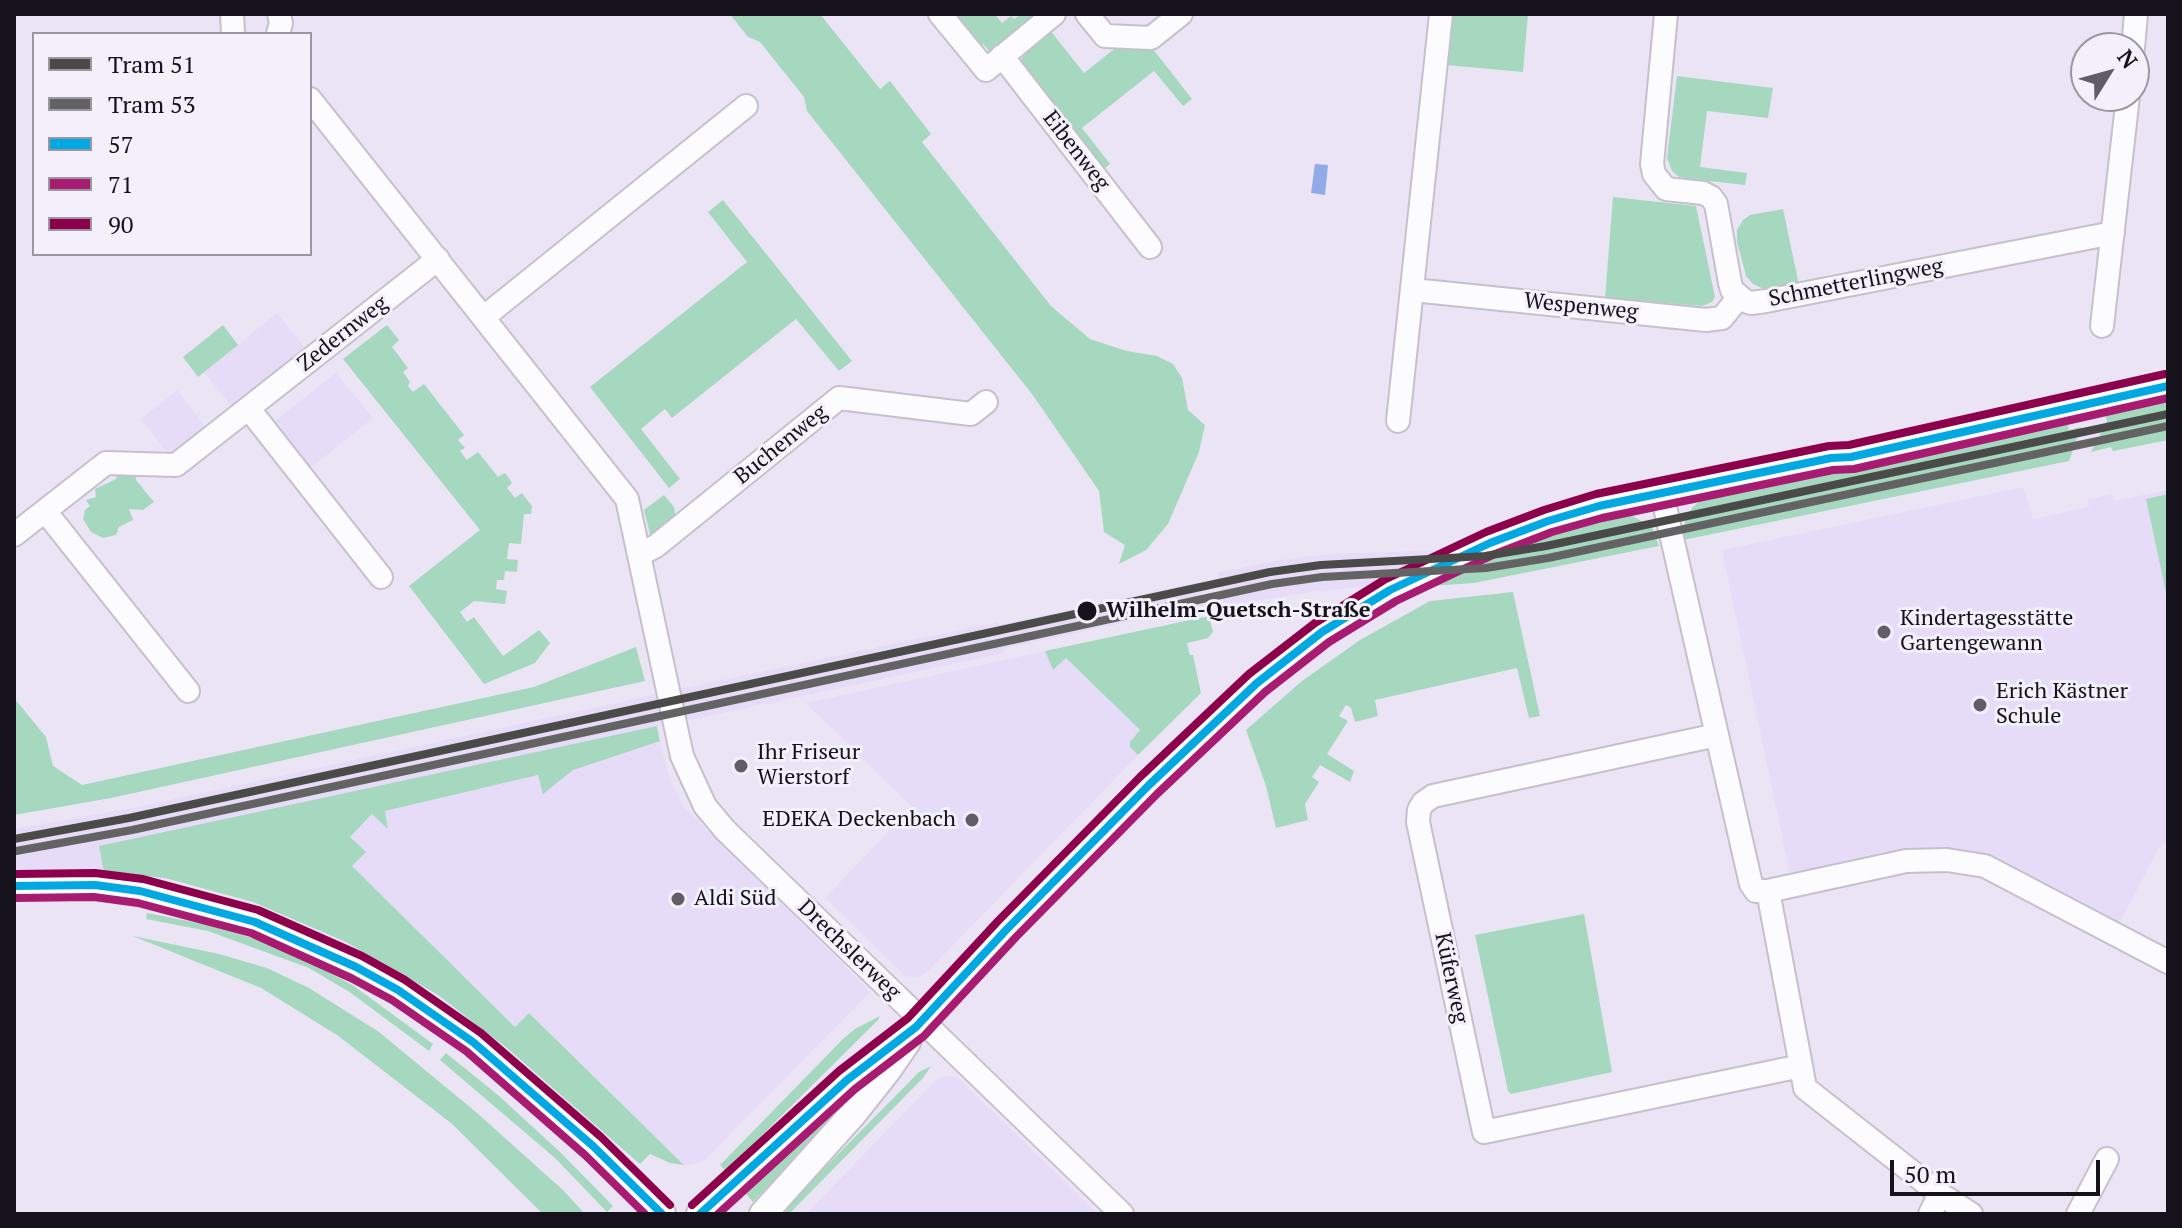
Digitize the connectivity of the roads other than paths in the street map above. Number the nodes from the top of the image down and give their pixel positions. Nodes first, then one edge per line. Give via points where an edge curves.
1 (940, 14) edge
2 (1054, 14) edge
3 (1087, 14) edge
4 (1181, 14) edge
5 (1441, 14) edge
6 (1666, 14) edge
7 (1002, 56) junction
8 (312, 102) edge
9 (746, 106) dead end
10 (2126, 112) edge
11 (2113, 233) junction
12 (1150, 247) dead end
13 (438, 259) junction
14 (1413, 290) junction
15 (1739, 297) junction
16 (484, 317) junction
17 (2102, 326) dead end
18 (2168, 386) edge
19 (986, 402) dead end
20 (249, 409) junction
21 (1398, 421) dead end
22 (1662, 494) junction
23 (45, 511) junction
24 (14, 535) edge
25 (639, 555) junction
26 (381, 577) dead end
27 (188, 691) dead end
28 (1717, 735) junction
29 (14, 886) edge
30 (1768, 891) junction
31 (2168, 962) edge
32 (919, 1024) junction
33 (1801, 1066) junction
34 (2107, 1159) dead end
35 (1935, 1204) edge
36 (662, 1214) edge
37 (700, 1214) edge
38 (763, 1214) edge
39 (1122, 1214) edge
40 (1971, 1214) edge
41 (2078, 1214) edge

1 - 7 street via 986,70
2 - 7 street
3 - 4 street via 1105,36 1151,38
5 - 14 street
6 - 15 street, Schmetterlingweg via 1654,174 1666,189 1703,193 1716,204 1730,283
7 - 12 street, Eibenweg
8 - 13 street
9 - 16 street
10 - 11 street
11 - 15 street, Schmetterlingweg via 1751,303
11 - 17 street
13 - 16 street
13 - 20 street, Zedernweg
14 - 15 street, Wespenweg via 1714,321
14 - 21 street
16 - 25 street via 627,499
18 - 22 street
19 - 25 street, Buchenweg via 971,414 839,398
20 - 23 street, Zedernweg via 176,465 106,463
20 - 26 street
22 - 28 street
22 - 32 street via 1599,506 1490,543 1390,590 1322,632 1257,683 1149,785
23 - 24 street, Zedernweg
23 - 27 street
25 - 32 street, Drechslerweg via 682,756 705,806
28 - 30 street via 1751,884 1756,891
28 - 33 street, Küferweg via 1433,796 1423,803 1418,822 1484,1132
29 - 36 street via 95,885 140,891 255,922 356,967 473,1042
30 - 31 street via 1906,861 1985,866
30 - 33 street
32 - 37 street via 847,1080
32 - 38 street via 853,1114
32 - 39 street, Drechslerweg
33 - 35 street via 1805,1088
34 - 41 street
35 - 40 street

